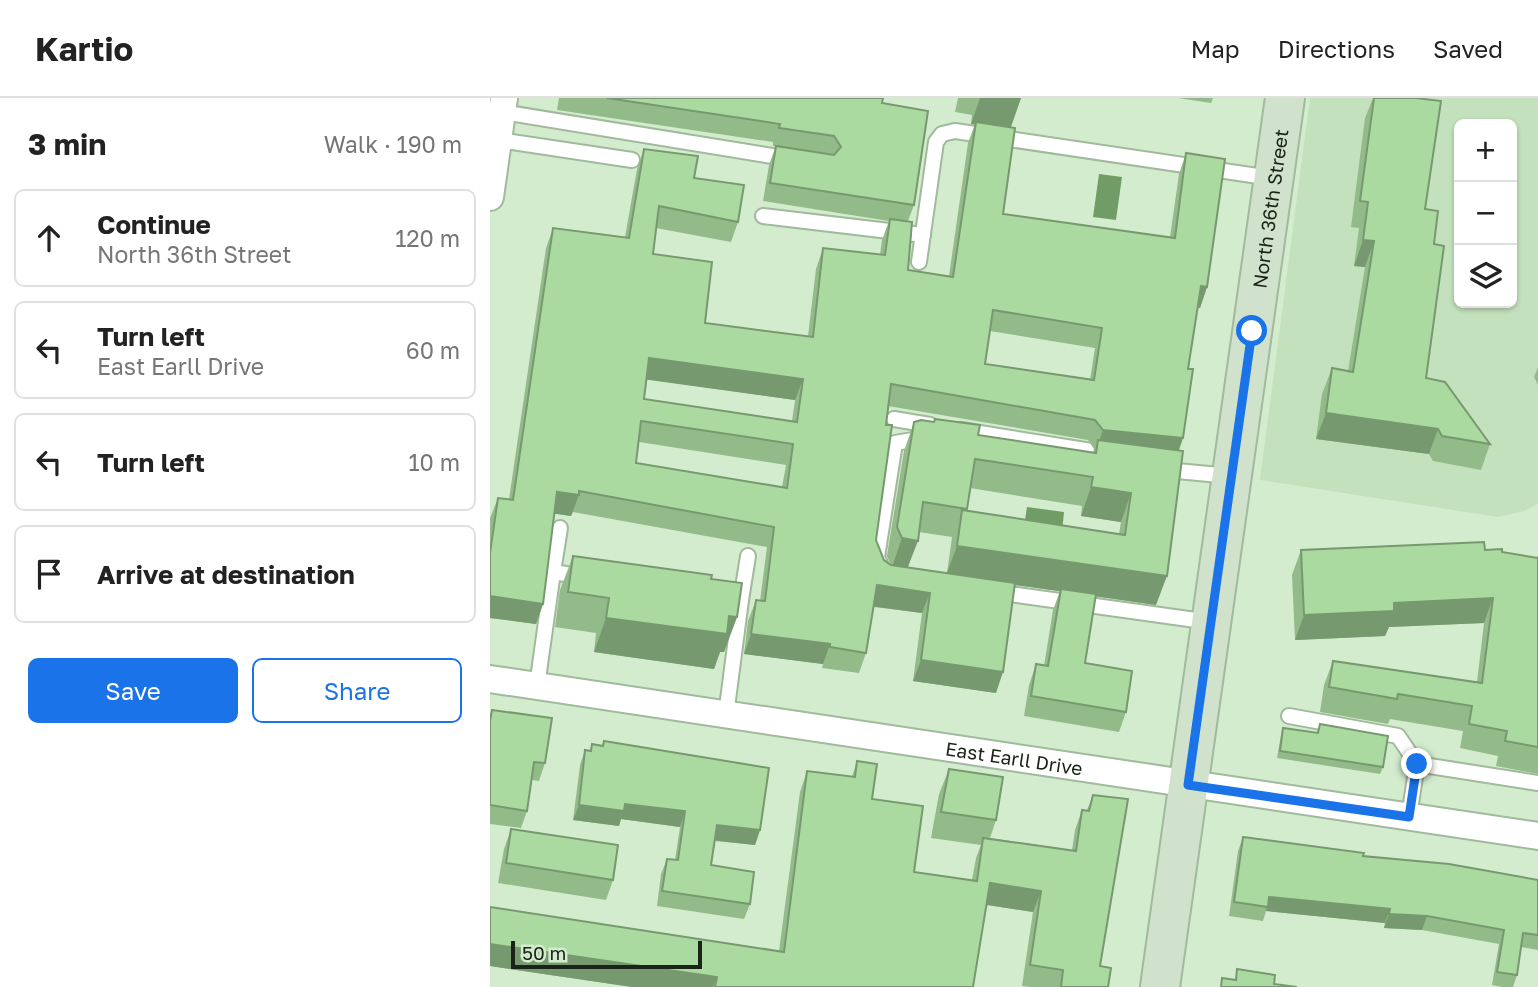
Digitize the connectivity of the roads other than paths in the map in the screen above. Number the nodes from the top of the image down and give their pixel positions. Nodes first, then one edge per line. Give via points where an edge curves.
1 (1285, 98) edge
2 (503, 105) edge
3 (499, 140) junction
4 (632, 160) dead end
5 (812, 162) edge
6 (1274, 178) junction
7 (491, 191) edge
8 (763, 216) dead end
9 (923, 235) junction
10 (919, 262) dead end
11 (894, 419) dead end
12 (1148, 464) edge
13 (1233, 476) junction
14 (560, 528) dead end
15 (748, 556) dead end
16 (553, 572) junction
17 (594, 578) edge
18 (897, 578) edge
19 (982, 591) edge
20 (701, 594) edge
21 (741, 600) junction
22 (1212, 622) junction
23 (490, 679) edge
24 (537, 687) junction
25 (726, 715) junction
26 (1289, 716) dead end
27 (1417, 764) junction
28 (1538, 783) edge
29 (1188, 785) junction
30 (1409, 817) junction
31 (1538, 836) edge
32 (1160, 987) edge

1 - 6 main road, North 36th Street
2 - 3 street
2 - 5 lane
3 - 4 lane
3 - 7 street
6 - 9 lane via 955,131 942,134 936,142
6 - 13 main road, North 36th Street
8 - 9 lane
9 - 10 lane
11 - 18 lane via 1121,460 918,438 895,443 877,557 886,576
12 - 13 lane
13 - 22 main road, North 36th Street
14 - 16 lane
15 - 21 lane
16 - 17 lane
16 - 24 lane
19 - 22 lane
20 - 21 lane
21 - 25 lane
22 - 29 main road, North 36th Street
23 - 24 street, East Earll Drive
24 - 25 street, East Earll Drive
25 - 29 street, East Earll Drive
26 - 27 lane via 1398,736
27 - 28 lane
27 - 30 lane
29 - 30 street, East Earll Drive
29 - 32 main road, North 36th Street
30 - 31 street, East Earll Drive

